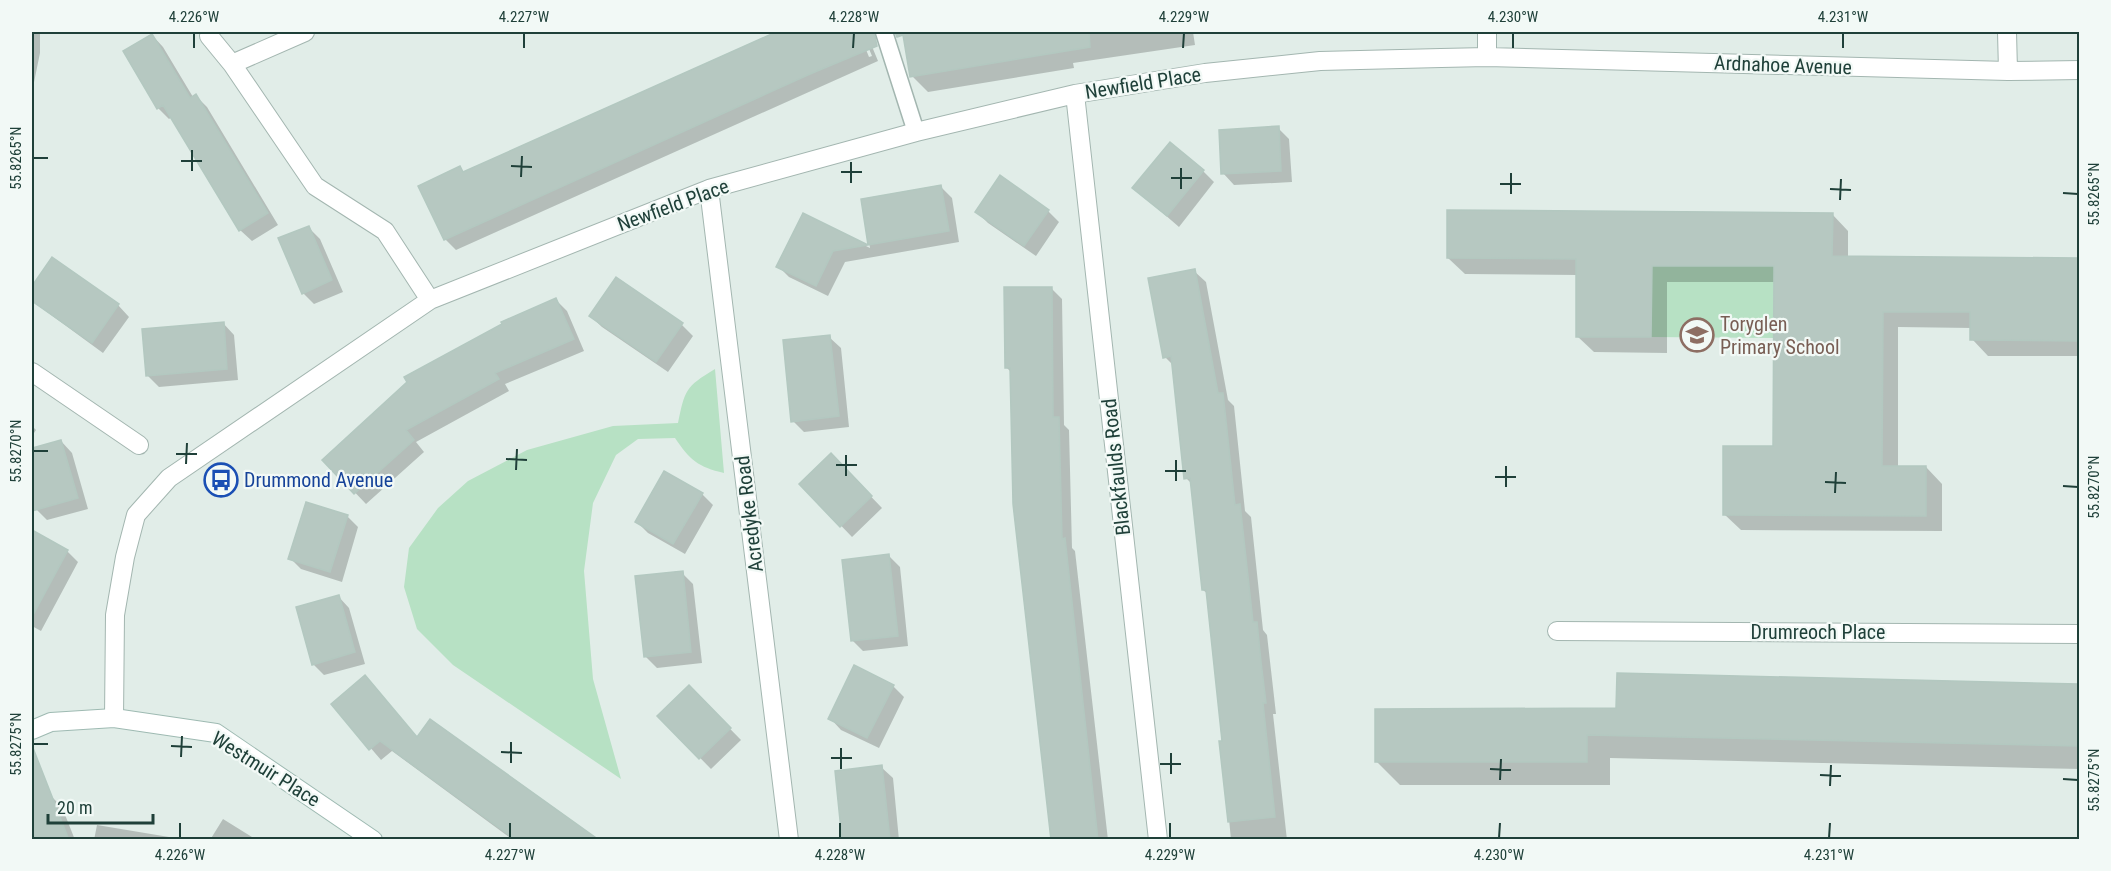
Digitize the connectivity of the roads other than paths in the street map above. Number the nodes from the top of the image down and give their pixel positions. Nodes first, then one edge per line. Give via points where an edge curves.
1 (305, 32) edge
2 (884, 32) edge
3 (1486, 32) edge
4 (2007, 32) edge
5 (209, 36) dead end
6 (1487, 57) junction
7 (232, 64) junction
8 (2079, 70) edge
9 (2008, 71) junction
10 (1075, 94) junction
11 (916, 132) junction
12 (710, 189) junction
13 (430, 300) junction
14 (32, 372) edge
15 (139, 445) dead end
16 (1557, 631) dead end
17 (2079, 634) edge
18 (114, 718) junction
19 (32, 729) edge
20 (373, 840) edge
21 (789, 840) edge
22 (1158, 840) edge

1 - 7 street
2 - 11 lane
3 - 6 street
4 - 9 street
5 - 7 street
6 - 9 street, Ardnahoe Avenue
6 - 10 street, Newfield Place via 1320,61 1205,73
7 - 13 street via 315,186 386,231
8 - 9 street, Ardnahoe Avenue
10 - 11 street, Newfield Place
10 - 22 street, Blackfaulds Road
11 - 12 street, Newfield Place
12 - 13 street, Newfield Place
12 - 21 street, Acredyke Road
13 - 18 street, Newfield Place via 169,478 136,515 116,615
14 - 15 street
16 - 17 street, Drumreoch Place
18 - 19 street, Westmuir Place via 51,722
18 - 20 street, Westmuir Place via 216,733

